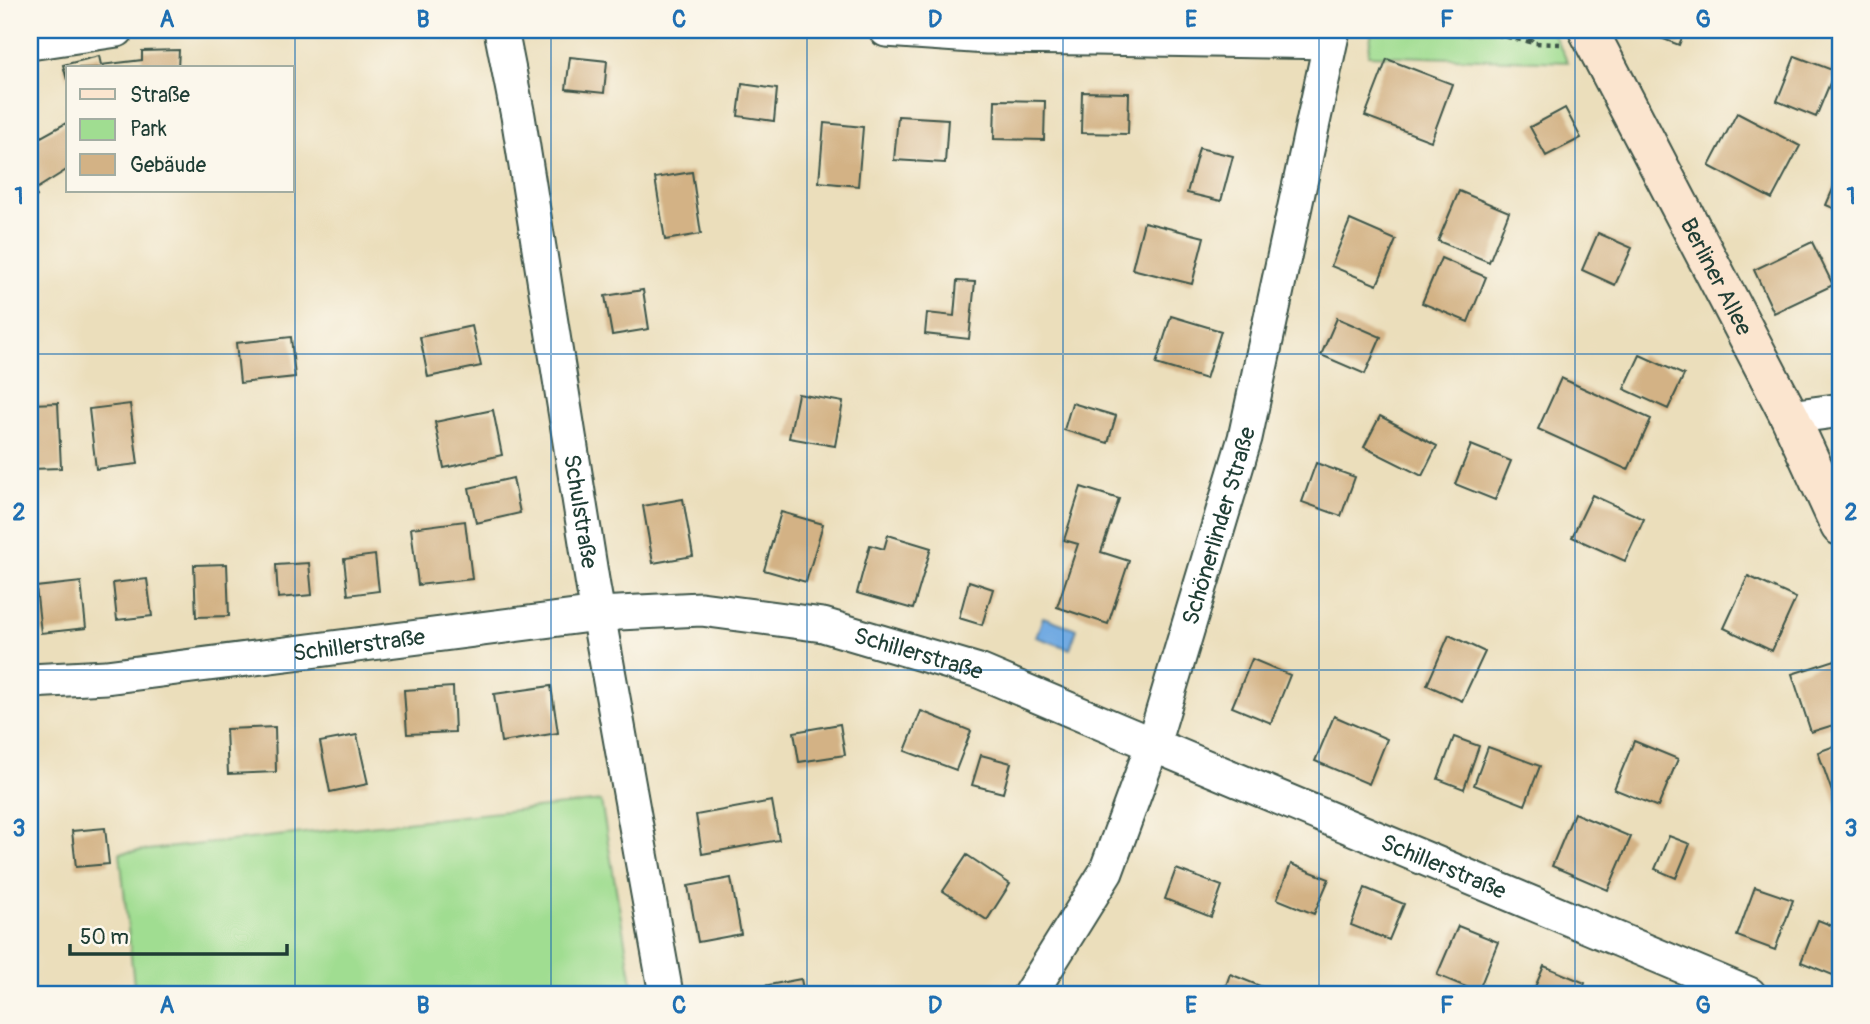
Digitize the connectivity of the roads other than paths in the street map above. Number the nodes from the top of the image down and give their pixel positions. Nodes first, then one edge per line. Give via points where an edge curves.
1 (117, 30) edge
2 (501, 30) edge
3 (886, 30) edge
4 (1331, 36) edge
5 (1576, 37) edge
6 (30, 43) edge
7 (1840, 413) edge
8 (1790, 417) junction
9 (1840, 526) edge
10 (598, 614) junction
11 (30, 681) edge
12 (1153, 744) junction
13 (666, 994) edge
14 (1030, 994) edge
15 (1749, 994) edge

1 - 6 street
2 - 10 street, Schulstraße
3 - 4 street via 987,37
4 - 12 street, Schönerlinder Straße via 1245,438
5 - 8 street, Berliner Allee
7 - 8 street
8 - 9 street, Berliner Allee
10 - 11 street, Schillerstraße via 119,675
10 - 12 street, Schillerstraße via 701,609 823,625 979,671
10 - 13 street, Schulstraße
12 - 14 street, Schönerlinder Straße via 1106,872
12 - 15 street, Schillerstraße

